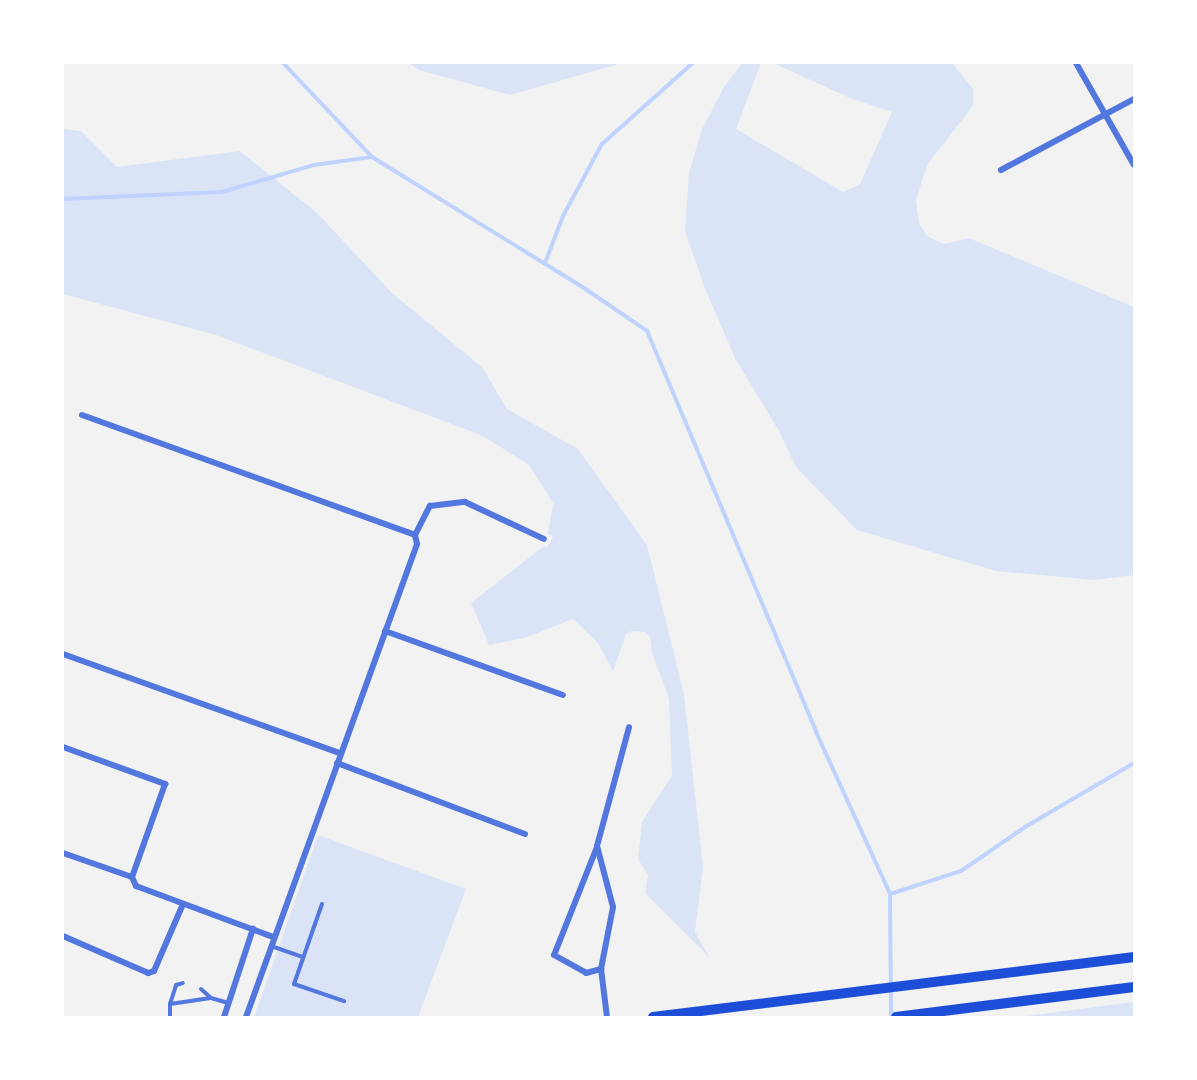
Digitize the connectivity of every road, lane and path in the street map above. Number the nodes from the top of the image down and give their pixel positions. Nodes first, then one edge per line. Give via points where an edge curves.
1 (1076, 63) edge
2 (1134, 99) edge
3 (1104, 115) junction
4 (1134, 165) edge
5 (1001, 170) dead end
6 (82, 415) dead end
7 (415, 535) junction
8 (544, 539) dead end
9 (385, 631) junction
10 (63, 654) edge
11 (563, 695) dead end
12 (628, 727) dead end
13 (63, 747) edge
14 (340, 753) junction
15 (337, 763) junction
16 (525, 834) dead end
17 (597, 846) junction
18 (63, 853) edge
19 (132, 877) junction
20 (183, 904) junction
21 (322, 904) dead end
22 (253, 930) junction
23 (63, 936) edge
24 (273, 937) junction
25 (270, 945) junction
26 (303, 957) junction
27 (1134, 957) edge
28 (601, 969) junction
29 (183, 983) dead end
30 (1134, 987) edge
31 (201, 989) dead end
32 (211, 998) junction
33 (344, 1001) dead end
34 (228, 1003) junction
35 (170, 1004) junction
36 (170, 1017) edge
37 (224, 1017) edge
38 (246, 1017) edge
39 (607, 1017) edge
40 (653, 1017) edge
41 (899, 1017) edge

1 - 3 street
2 - 3 street
3 - 4 street
3 - 5 street
6 - 7 street
7 - 8 street via 430,506 465,502
7 - 9 street via 417,544
9 - 11 street
9 - 14 street
10 - 14 street
12 - 17 street
13 - 19 street via 165,784
14 - 15 street
15 - 16 street
15 - 24 street
17 - 28 street via 613,907
17 - 28 street via 555,955 586,973
18 - 19 street
19 - 20 street via 136,886
20 - 22 street
20 - 23 street via 154,971 148,973
21 - 26 lane
22 - 24 street
22 - 34 street
24 - 25 street
25 - 26 lane
25 - 38 street
26 - 33 lane via 294,984
27 - 40 main road
28 - 39 street
29 - 35 lane via 176,985
30 - 41 main road
31 - 32 lane
32 - 34 lane
32 - 35 lane
34 - 37 street
35 - 36 lane

